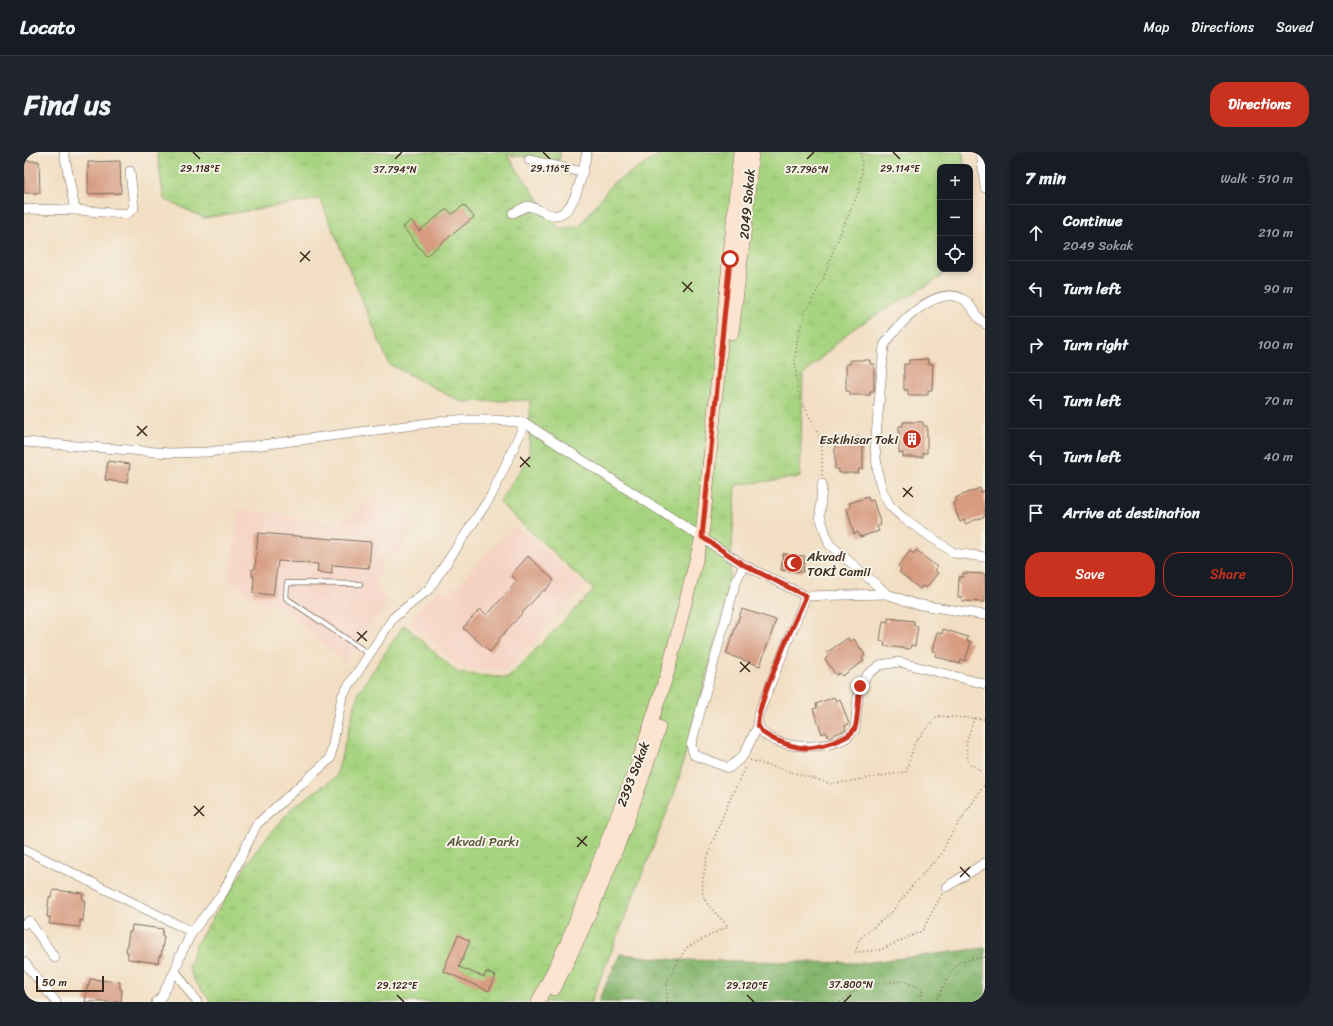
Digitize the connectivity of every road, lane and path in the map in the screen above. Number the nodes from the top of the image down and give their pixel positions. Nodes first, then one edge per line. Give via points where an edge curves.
1 (64, 152) edge
2 (587, 152) edge
3 (740, 152) edge
4 (752, 152) edge
5 (861, 152) edge
6 (981, 152) edge
7 (529, 160) dead end
8 (984, 166) edge
9 (130, 171) dead end
10 (582, 172) junction
11 (985, 188) edge
12 (24, 209) edge
13 (75, 210) junction
14 (513, 213) dead end
15 (985, 324) edge
16 (525, 424) junction
17 (24, 442) edge
18 (822, 484) joint
19 (706, 539) junction
20 (985, 556) edge
21 (744, 565) junction
22 (360, 584) dead end
23 (887, 594) junction
24 (806, 596) junction
25 (985, 615) edge
26 (369, 654) junction
27 (985, 684) edge
28 (974, 718) junction
29 (985, 719) edge
30 (758, 726) junction
31 (748, 760) dead end
32 (745, 767) dead end
33 (985, 774) edge
34 (985, 784) edge
35 (24, 849) edge
36 (985, 863) edge
37 (946, 887) joint
38 (24, 924) edge
39 (192, 932) junction
40 (985, 957) edge
41 (55, 958) dead end
42 (24, 962) edge
43 (175, 971) junction
44 (56, 1002) edge
45 (156, 1002) edge
46 (197, 1002) edge
47 (538, 1002) edge
48 (548, 1002) edge
49 (667, 1002) edge
50 (840, 1002) edge
51 (920, 1002) edge
52 (936, 1002) edge

1 - 13 street
2 - 10 street
3 - 19 main road, 2049 Sokak
4 - 19 main road, 2049 Sokak
5 - 18 path via 862,174 858,194 823,280 807,309 798,334 795,358 798,393 822,442
6 - 8 street
7 - 10 street
8 - 11 street
9 - 13 street via 134,208 127,214
10 - 14 street via 570,206 564,212 556,216 527,206
12 - 13 street
15 - 20 street via 964,299 945,295 918,309 891,334 884,346 875,448 882,493 896,512 954,553
16 - 17 street via 497,420 452,420 208,452 170,453
16 - 19 street
16 - 26 street via 491,496 429,589 392,618
18 - 23 street via 820,516 829,544
19 - 21 street
19 - 47 main road, 2393 Sokak via 638,763 567,943
19 - 48 main road, 2393 Sokak via 680,656 652,749 583,930
21 - 24 street
21 - 30 street via 736,581 691,746 694,755 729,768 743,756
22 - 26 lane via 287,583 286,598
23 - 24 street
23 - 25 street via 915,604
24 - 30 street via 763,701 758,715
26 - 39 street via 342,696 330,759 257,824 224,891
27 - 30 street via 899,662 880,665 868,674 860,686 855,729 846,738 805,748 775,740
28 - 29 path
28 - 31 path via 937,716 915,742 906,772 832,784
28 - 33 path via 966,744 968,762
32 - 49 path via 708,854 703,887 704,898 728,926 686,948 667,981
34 - 37 path via 942,853 892,912 859,939 856,952 880,950 922,931
35 - 39 street
36 - 37 street
38 - 41 street via 29,921
39 - 43 street
40 - 52 path via 960,961 951,971
42 - 44 street
43 - 45 street
43 - 46 street
50 - 51 path via 863,985 903,981 923,989

